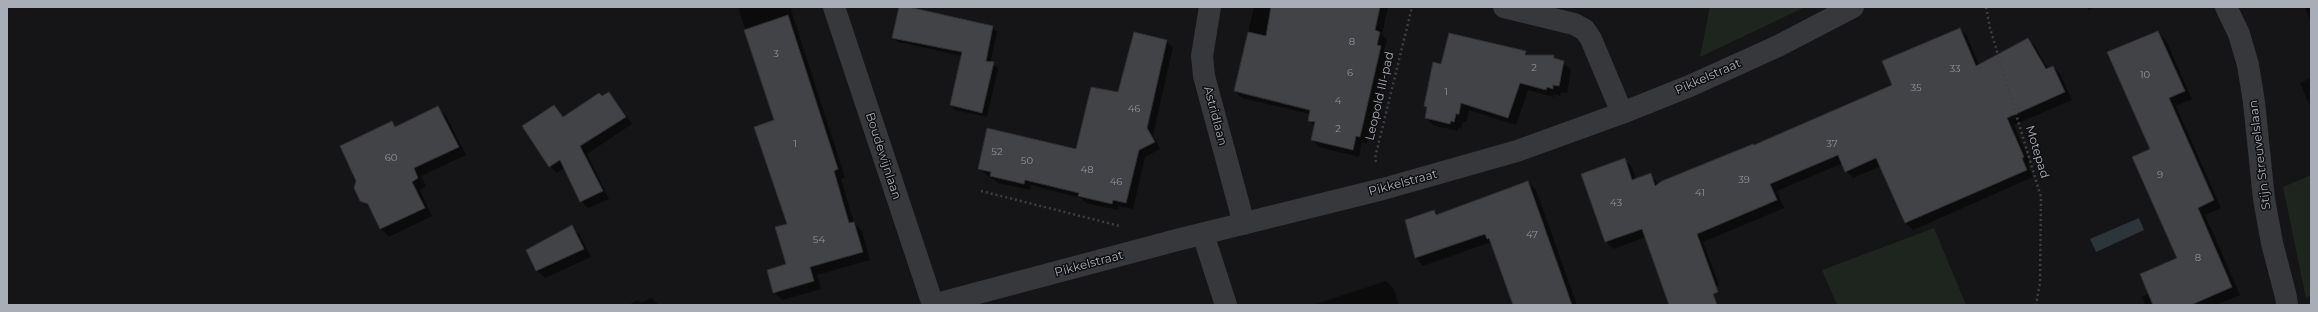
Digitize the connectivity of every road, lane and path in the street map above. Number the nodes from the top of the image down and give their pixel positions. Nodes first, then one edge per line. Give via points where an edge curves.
1 (834, 7) edge
2 (1210, 7) edge
3 (1412, 7) edge
4 (1504, 7) edge
5 (1853, 7) edge
6 (1986, 7) edge
7 (2226, 7) edge
8 (1622, 113) junction
9 (1383, 188) junction
10 (981, 191) dead end
11 (1244, 224) junction
12 (1124, 227) dead end
13 (1203, 234) junction
14 (933, 305) edge
15 (1226, 305) edge
16 (2036, 305) edge
17 (2287, 305) edge

1 - 14 street, Boudewijnlaan
2 - 11 street, Astridlaan via 1202,56 1204,76
3 - 9 path, Leopold III-pad via 1375,158
4 - 8 street via 1574,24 1585,30
5 - 8 street, Pikkelstraat via 1778,46
6 - 16 path, Motepad via 2041,197 2040,283
7 - 17 street, Stijn Streuvelslaan via 2248,65 2264,199
8 - 9 street, Pikkelstraat via 1516,151
9 - 11 street, Pikkelstraat
10 - 12 path
11 - 13 street, Pikkelstraat
13 - 14 street, Pikkelstraat
13 - 15 street

